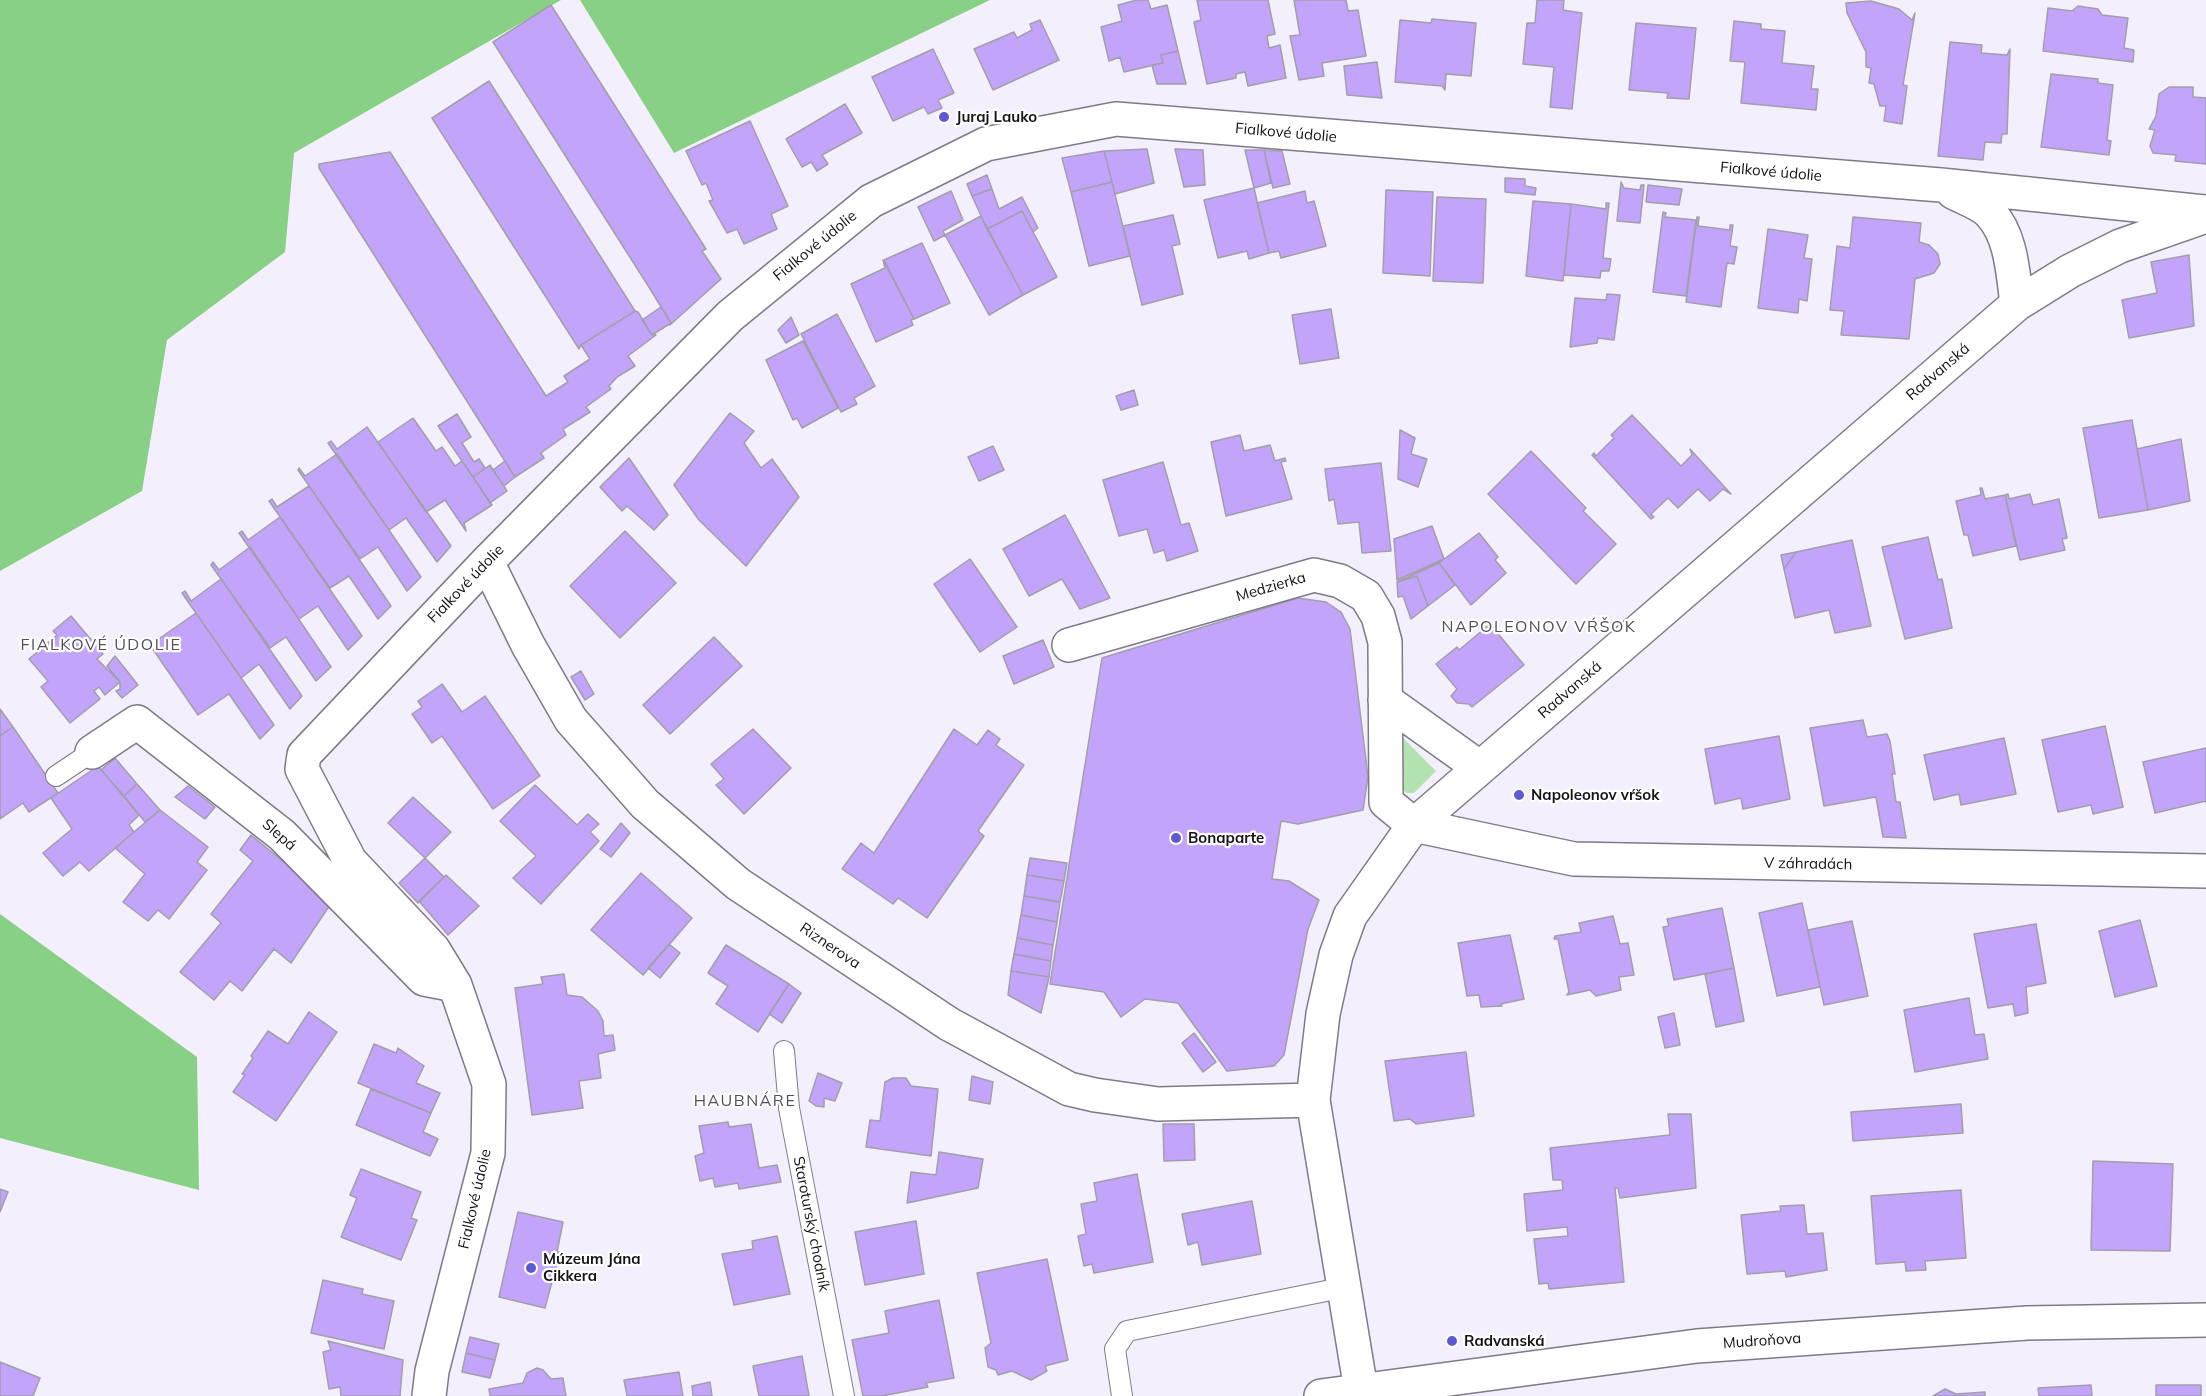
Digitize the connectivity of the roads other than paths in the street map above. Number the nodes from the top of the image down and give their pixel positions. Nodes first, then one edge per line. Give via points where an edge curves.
1 (1941, 186) junction
2 (2206, 212) edge
3 (2206, 216) edge
4 (2017, 304) junction
5 (487, 562) junction
6 (1069, 645) dead end
7 (1385, 700) junction
8 (92, 752) joint
9 (1480, 768) junction
10 (56, 776) dead end
11 (1414, 825) junction
12 (2206, 872) edge
13 (455, 985) junction
14 (784, 1051) dead end
15 (1313, 1100) junction
16 (1346, 1287) junction
17 (2206, 1320) edge
18 (1447, 1387) edge
19 (1361, 1390) junction
20 (429, 1396) edge
21 (844, 1396) edge
22 (1122, 1396) edge
23 (1321, 1396) edge

1 - 2 street, Fialkové údolie
1 - 4 street via 1990,212 2011,259
1 - 5 street, Fialkové údolie via 1116,119 986,144 871,201 730,316
3 - 4 street, Radvanská via 2120,246
4 - 9 street, Radvanská
5 - 13 street, Fialkové údolie via 304,755 302,769 350,861 433,949
5 - 15 street, Riznerova via 571,720 645,804 738,884 939,1018 1069,1089 1095,1095 1158,1104
6 - 7 street, Medzierka via 1314,574 1340,580 1366,596 1372,606 1385,642
7 - 9 street
7 - 11 street, Medzierka via 1386,802
8 - 10 lane
8 - 13 street, Slepá via 137,722 282,835 424,979
9 - 11 street, Radvanská
11 - 12 street, V záhradách via 1574,859
11 - 15 street, Radvanská via 1350,916 1336,955 1323,1014
13 - 20 street, Fialkové údolie via 489,1084 488,1153
14 - 21 lane, Staroturský chodník via 789,1108
15 - 16 street, Radvanská
16 - 19 street, Radvanská
16 - 22 lane via 1127,1331 1114,1349
17 - 18 street, Mudroňova via 2027,1323 1709,1345
18 - 19 street, Mudroňova
19 - 23 street, Mudroňova

